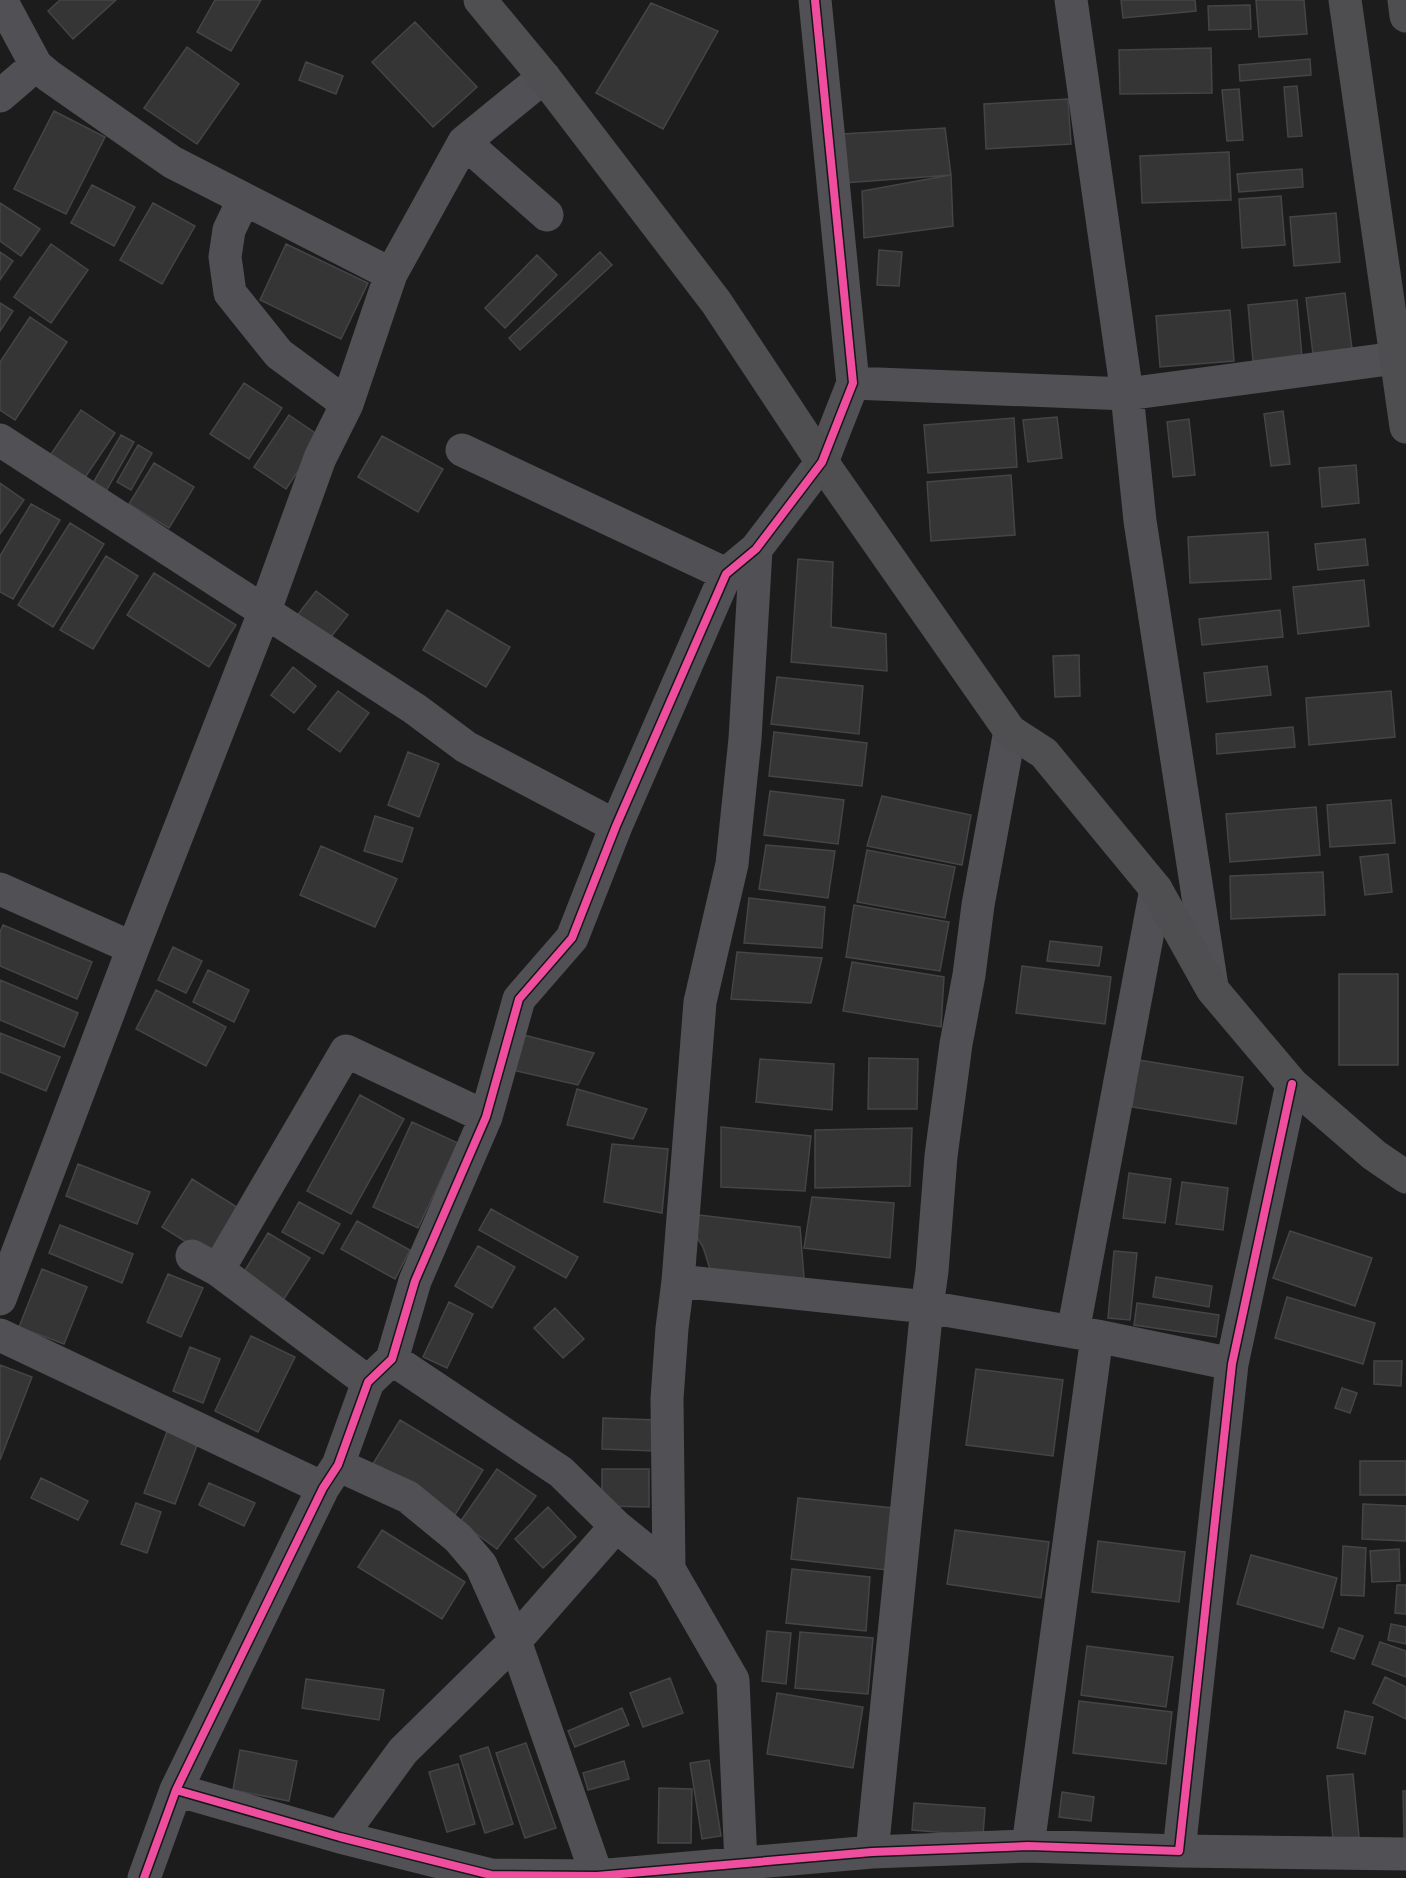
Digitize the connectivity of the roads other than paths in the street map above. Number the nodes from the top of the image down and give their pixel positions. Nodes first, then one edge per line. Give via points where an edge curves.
1 (1, 0) edge
2 (480, 0) edge
3 (815, 0) edge
4 (1071, 0) edge
5 (1345, 0) edge
6 (1404, 0) edge
7 (1406, 16) edge
8 (36, 65) junction
9 (544, 77) junction
10 (0, 96) edge
11 (464, 142) junction
12 (244, 199) junction
13 (547, 215) dead end
14 (391, 274) junction
15 (1396, 358) junction
16 (853, 383) junction
17 (1127, 394) junction
18 (347, 404) junction
19 (1406, 427) edge
20 (0, 440) edge
21 (462, 450) dead end
22 (822, 462) junction
23 (756, 549) junction
24 (726, 574) junction
25 (264, 613) junction
26 (1010, 731) junction
27 (616, 826) junction
28 (0, 889) edge
29 (1156, 889) junction
30 (133, 948) junction
31 (1212, 989) junction
32 (1292, 1084) junction
33 (486, 1117) junction
34 (1406, 1177) edge
35 (678, 1281) junction
36 (0, 1299) edge
37 (927, 1307) junction
38 (1085, 1334) junction
39 (0, 1335) edge
40 (392, 1359) junction
41 (1232, 1364) junction
42 (368, 1382) junction
43 (331, 1477) junction
44 (616, 1526) junction
45 (669, 1569) junction
46 (515, 1641) junction
47 (176, 1790) junction
48 (340, 1837) junction
49 (1028, 1845) junction
50 (1179, 1851) junction
51 (872, 1852) junction
52 (1406, 1854) edge
53 (741, 1864) junction
54 (597, 1876) junction
55 (144, 1878) edge

1 - 8 street
2 - 9 street
3 - 16 street
4 - 17 street
5 - 15 main road
6 - 7 main road
8 - 10 street
8 - 12 street via 172,162
9 - 11 street
9 - 22 street via 716,302
11 - 13 street
11 - 14 street
12 - 14 street
12 - 18 street via 229,230 225,257 230,293 279,354
14 - 18 street
15 - 17 street
15 - 19 main road
16 - 17 street
16 - 22 street
17 - 31 street via 1140,521
18 - 25 street via 320,458
20 - 25 street
21 - 24 street
22 - 23 street
22 - 26 street
23 - 24 street
23 - 35 street via 745,739 732,864 700,1002
24 - 27 street
25 - 27 street via 416,709 466,747
25 - 30 street
26 - 29 street via 1044,753
26 - 37 street via 956,1044
27 - 33 street via 572,938 519,999
28 - 30 street
29 - 31 street
29 - 38 street
30 - 36 street
31 - 32 street
32 - 34 street via 1374,1155
32 - 41 street
33 - 40 street via 416,1281
33 - 42 street via 346,1051 205,1263
35 - 37 street
35 - 45 street via 667,1399
37 - 38 street
37 - 51 street
38 - 41 street
38 - 49 street
39 - 43 street
40 - 42 street
40 - 44 street via 561,1472
41 - 50 street
42 - 43 street
43 - 46 street via 408,1497 458,1538 481,1565
43 - 47 street
44 - 45 street
44 - 46 street
45 - 53 street via 733,1680
46 - 48 street via 403,1751
46 - 54 street
47 - 48 street
47 - 55 street
48 - 54 street via 491,1875
49 - 50 street
49 - 51 street
50 - 52 street
51 - 53 street
53 - 54 street

